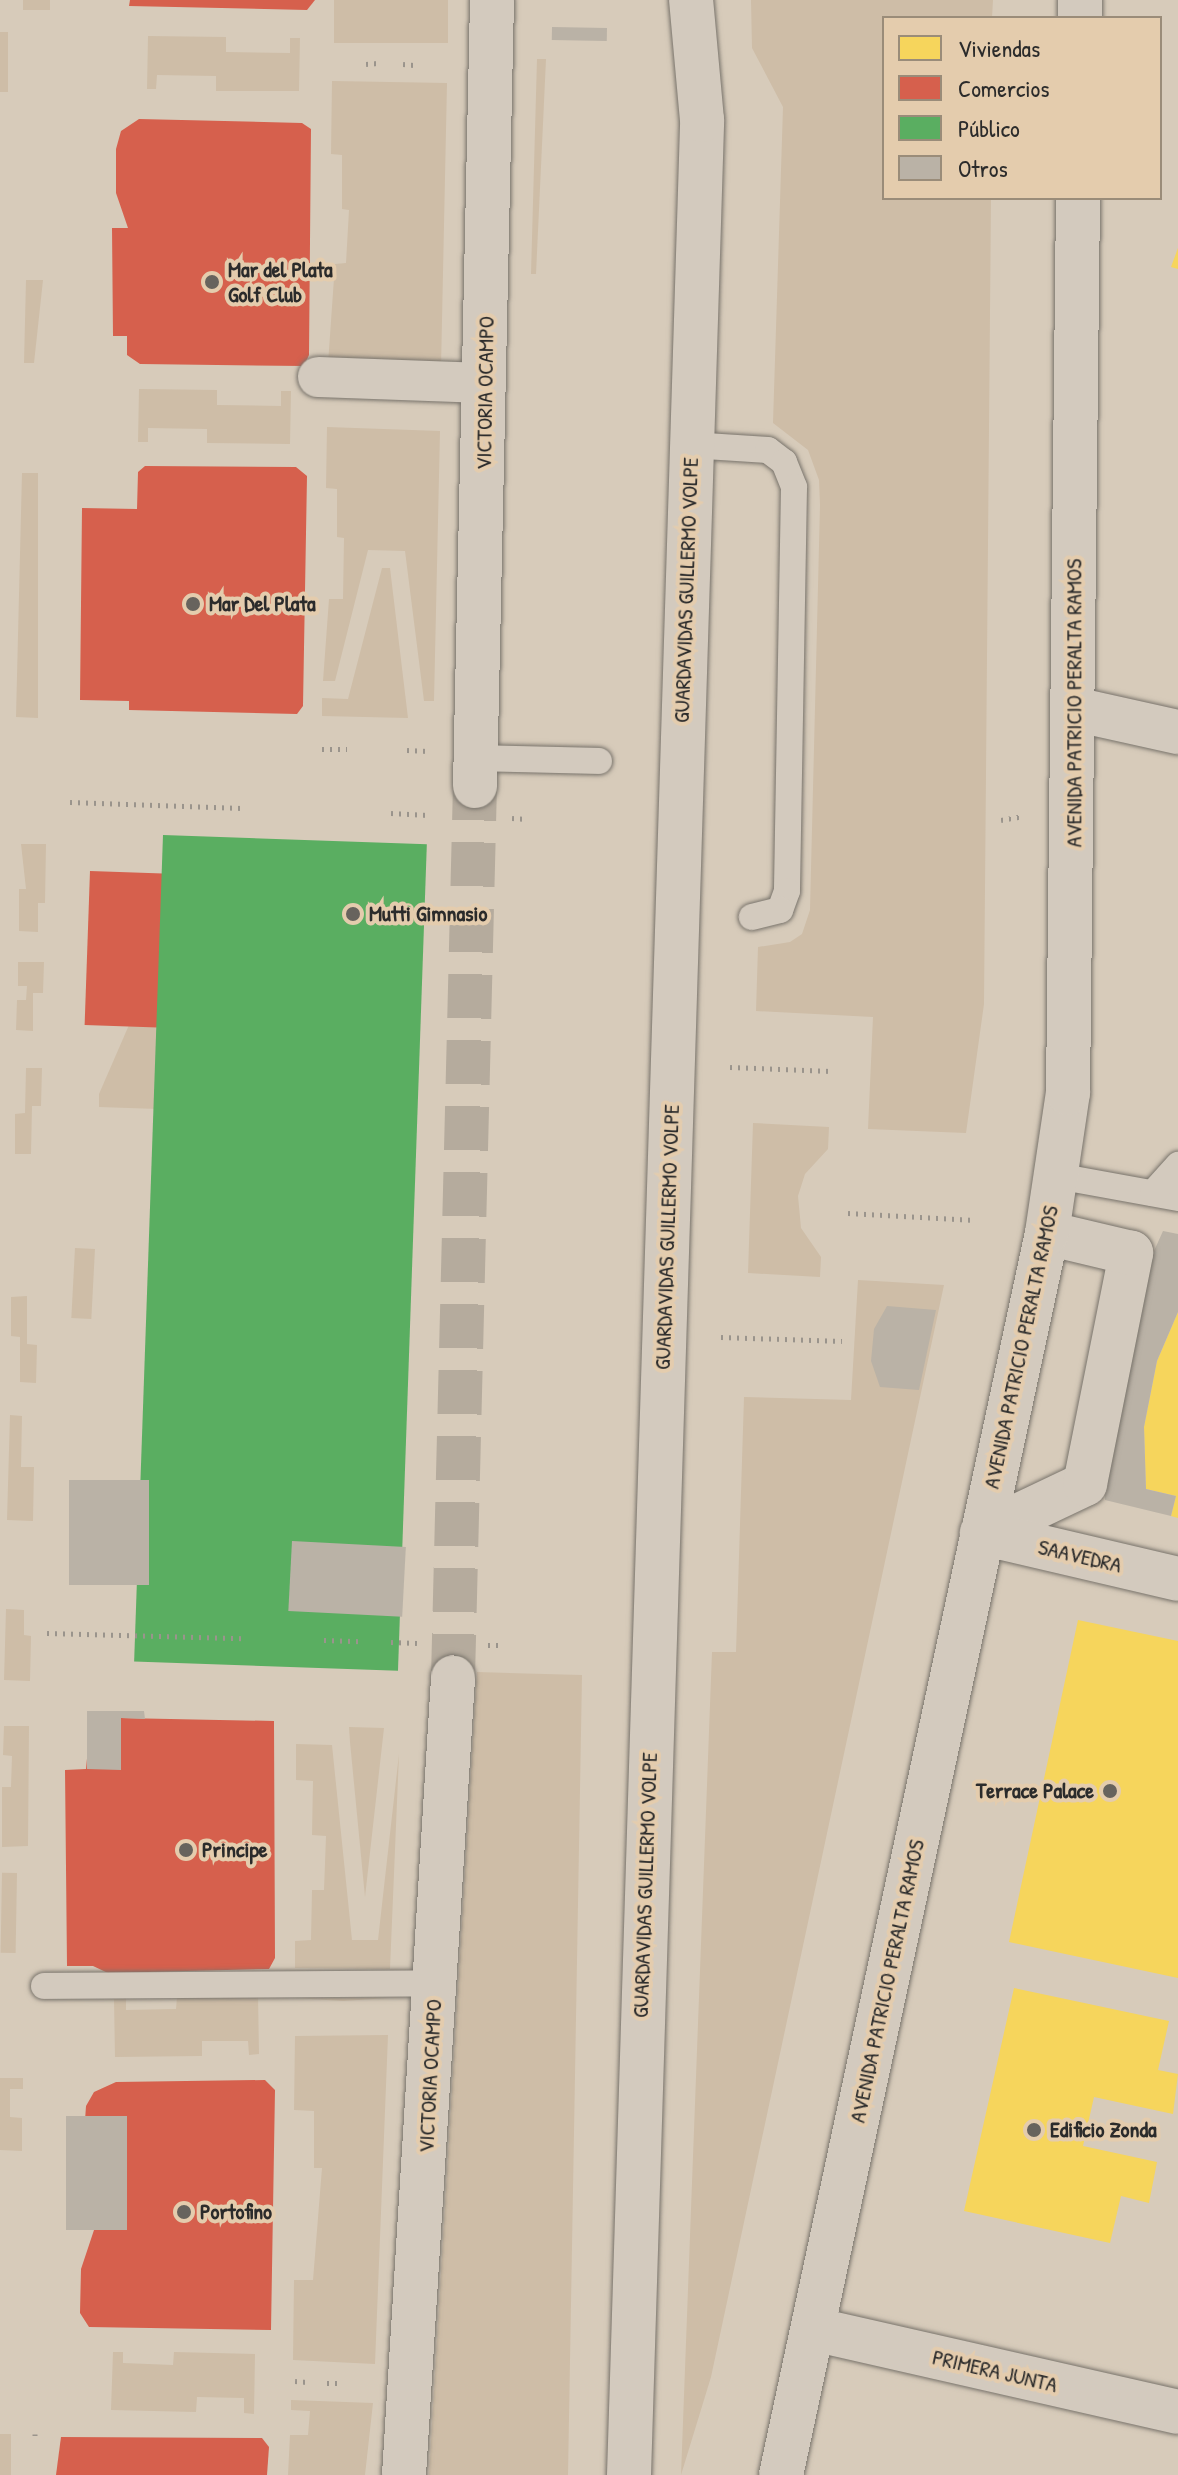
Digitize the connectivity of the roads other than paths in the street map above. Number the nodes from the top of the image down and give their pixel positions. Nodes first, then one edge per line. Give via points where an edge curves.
1 (492, 0) edge
2 (691, 0) edge
3 (1078, 200) edge
4 (318, 377) dead end
5 (485, 383) junction
6 (690, 445) junction
7 (1074, 709) junction
8 (1178, 732) edge
9 (599, 761) dead end
10 (476, 772) joint
11 (752, 917) dead end
12 (1178, 1165) edge
13 (1057, 1176) junction
14 (1165, 1195) edge
15 (1047, 1233) junction
16 (982, 1533) junction
17 (1178, 1579) edge
18 (453, 1678) tunnel mouth
19 (436, 1983) junction
20 (44, 1986) dead end
21 (813, 2329) junction
22 (1178, 2412) edge
23 (404, 2475) edge
24 (629, 2475) edge
25 (781, 2475) edge

1 - 5 main road, VICTORIA OCAMPO
2 - 6 main road, GUARDAVIDAS GUILLERMO VOLPE via 702,120
3 - 7 main road, AVENIDA PATRICIO PERALTA RAMOS
4 - 5 street
5 - 10 main road, VICTORIA OCAMPO
6 - 11 lane via 768,450 784,462 794,487 787,891 780,910
6 - 24 main road, GUARDAVIDAS GUILLERMO VOLPE
7 - 8 main road
7 - 13 main road, AVENIDA PATRICIO PERALTA RAMOS via 1072,1002
9 - 10 lane
12 - 14 lane
13 - 14 lane
13 - 15 main road, AVENIDA PATRICIO PERALTA RAMOS
15 - 16 main road, AVENIDA PATRICIO PERALTA RAMOS
15 - 16 main road via 1131,1253 1085,1484
16 - 17 main road, SAAVEDRA
16 - 21 main road, AVENIDA PATRICIO PERALTA RAMOS
18 - 19 main road, VICTORIA OCAMPO
19 - 20 lane
19 - 23 main road, VICTORIA OCAMPO
21 - 22 main road, PRIMERA JUNTA
21 - 25 main road, AVENIDA PATRICIO PERALTA RAMOS

